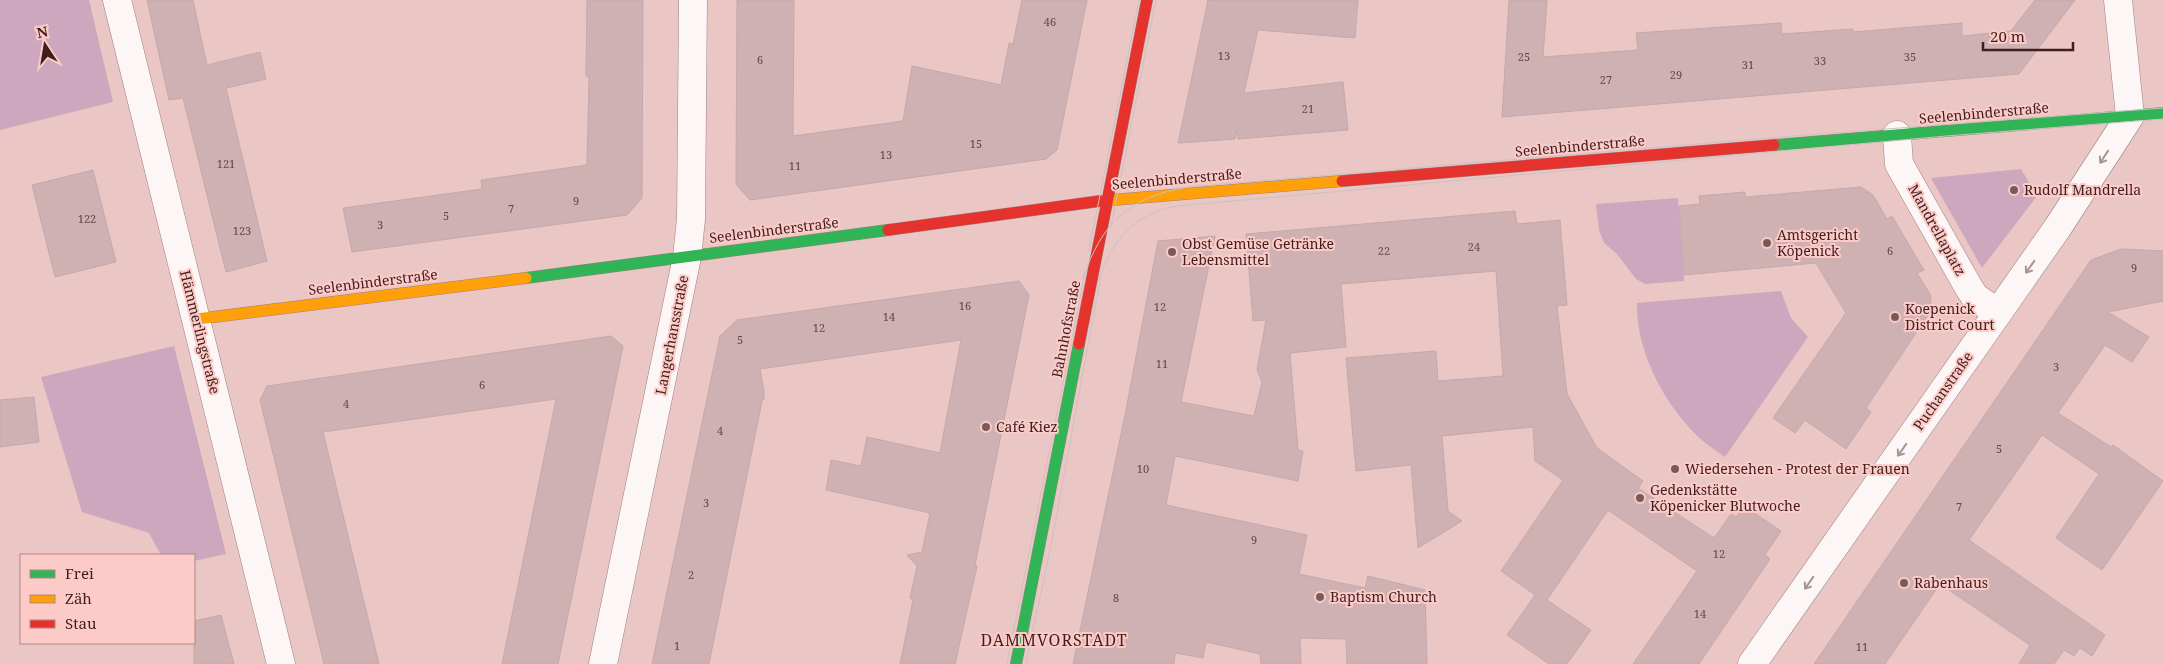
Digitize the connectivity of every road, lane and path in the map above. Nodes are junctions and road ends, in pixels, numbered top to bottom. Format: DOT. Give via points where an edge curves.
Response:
graph roads {
  1 [pos="117,0"];
  2 [pos="693,0"];
  3 [pos="1147,0"];
  4 [pos="2118,0"];
  5 [pos="2163,113"];
  6 [pos="2130,116"];
  7 [pos="1897,135"];
  8 [pos="1106,200"];
  9 [pos="687,257"];
  10 [pos="1998,313"];
  11 [pos="197,319"];
  12 [pos="281,664"];
  13 [pos="603,664"];
  14 [pos="1016,664"];
  15 [pos="1752,664"];
  1 -- 11 [label="street, Hämmerlingstraße"];
  2 -- 9 [label="street, Langerhansstraße" via="691,219"];
  3 -- 8 [label="street, Bahnhofstraße"];
  4 -- 6 [label="street"];
  5 -- 6 [label="street, Seelenbinderstraße"];
  6 -- 7 [label="street, Seelenbinderstraße"];
  6 -- 10 [label="street, Puchanstraße, one-way"];
  7 -- 8 [label="street, Seelenbinderstraße"];
  7 -- 10 [label="street, Mandrellaplatz" via="1899,164 1964,279 1975,297"];
  8 -- 9 [label="street, Seelenbinderstraße"];
  8 -- 14 [label="street, Bahnhofstraße"];
  9 -- 11 [label="street, Seelenbinderstraße"];
  9 -- 13 [label="street, Langerhansstraße"];
  10 -- 15 [label="street, Puchanstraße, one-way"];
  11 -- 12 [label="street, Hämmerlingstraße"];
}
